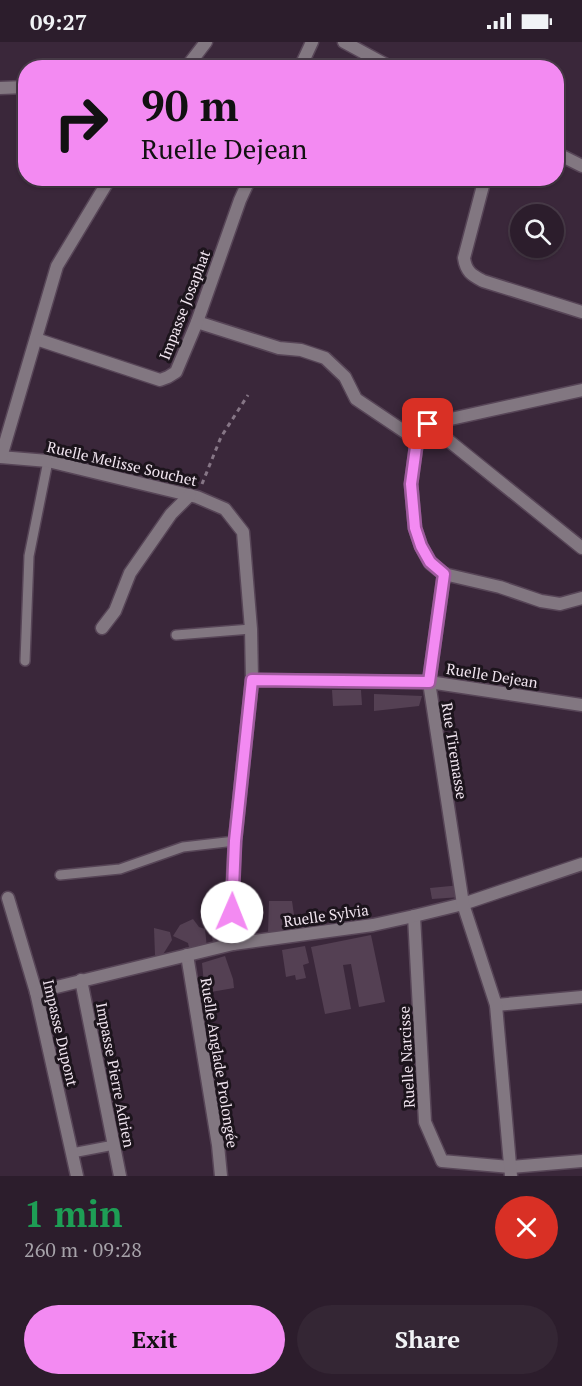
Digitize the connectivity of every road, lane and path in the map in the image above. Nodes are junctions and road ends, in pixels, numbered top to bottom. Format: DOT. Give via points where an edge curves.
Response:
graph roads {
  1 [pos="206,42"];
  2 [pos="312,42"];
  3 [pos="344,42"];
  4 [pos="192,60"];
  5 [pos="304,60"];
  6 [pos="377,60"];
  7 [pos="18,87"];
  8 [pos="0,88"];
  9 [pos="564,157"];
  10 [pos="582,166"];
  11 [pos="105,186"];
  12 [pos="246,186"];
  13 [pos="483,186"];
  14 [pos="582,312"];
  15 [pos="197,322"];
  16 [pos="36,339"];
  17 [pos="582,390"];
  18 [pos="248,395"];
  19 [pos="428,424"];
  20 [pos="417,440"];
  21 [pos="0,457"];
  22 [pos="48,460"];
  23 [pos="194,496"];
  24 [pos="582,548"];
  25 [pos="444,574"];
  26 [pos="582,598"];
  27 [pos="102,628"];
  28 [pos="251,629"];
  29 [pos="176,635"];
  30 [pos="25,661"];
  31 [pos="252,680"];
  32 [pos="429,682"];
  33 [pos="582,705"];
  34 [pos="235,841"];
  35 [pos="582,864"];
  36 [pos="60,875"];
  37 [pos="8,898"];
  38 [pos="463,904"];
  39 [pos="414,916"];
  40 [pos="233,944"];
  41 [pos="187,955"];
  42 [pos="81,980"];
  43 [pos="36,992"];
  44 [pos="582,997"];
  45 [pos="496,1005"];
  46 [pos="114,1144"];
  47 [pos="72,1153"];
  48 [pos="582,1161"];
  49 [pos="511,1171"];
  50 [pos="77,1176"];
  51 [pos="120,1176"];
  52 [pos="220,1176"];
  1 -- 4 [label="street"];
  2 -- 5 [label="street"];
  3 -- 6 [label="street"];
  7 -- 8 [label="street"];
  9 -- 10 [label="street"];
  11 -- 16 [label="street" via="57,266"];
  12 -- 15 [label="street, Impasse Josaphat"];
  13 -- 14 [label="street" via="464,258 465,268 483,281"];
  15 -- 16 [label="street, Impasse Josaphat" via="176,372 160,380"];
  15 -- 20 [label="street" via="325,358 345,378 356,399"];
  16 -- 21 [label="street"];
  17 -- 19 [label="street"];
  18 -- 23 [label="path" via="221,437"];
  19 -- 20 [label="street"];
  19 -- 24 [label="street"];
  20 -- 25 [label="street" via="411,484 415,528 430,562"];
  21 -- 22 [label="street, Ruelle Melisse Souchet"];
  22 -- 23 [label="street, Ruelle Melisse Souchet"];
  22 -- 30 [label="lane" via="29,556"];
  23 -- 27 [label="street" via="171,514 130,573 115,611"];
  23 -- 28 [label="street, Ruelle Melisse Souchet" via="225,509 243,532"];
  25 -- 26 [label="street" via="541,601 560,604"];
  25 -- 32 [label="street, Rue Tiremasse"];
  28 -- 29 [label="lane"];
  28 -- 31 [label="street, Ruelle Melisse Souchet"];
  31 -- 32 [label="street, Ruelle Dejean"];
  31 -- 34 [label="street, Ruelle Melisse Souchet"];
  32 -- 33 [label="street, Ruelle Dejean"];
  32 -- 38 [label="street, Rue Tiremasse"];
  34 -- 36 [label="lane" via="183,847 120,869"];
  34 -- 40 [label="street, Ruelle Melisse Souchet"];
  35 -- 38 [label="street, Ruelle Sylvia"];
  37 -- 43 [label="street, Impasse Dupont"];
  38 -- 39 [label="street, Ruelle Sylvia"];
  38 -- 45 [label="street, Rue Tiremasse"];
  39 -- 40 [label="street, Ruelle Sylvia"];
  39 -- 49 [label="street, Ruelle Narcisse" via="425,1122 442,1161"];
  40 -- 41 [label="street, Ruelle Sylvia"];
  41 -- 42 [label="street, Ruelle Sylvia"];
  41 -- 52 [label="street, Ruelle Anglade Prolongée"];
  42 -- 43 [label="street, Ruelle Sylvia"];
  42 -- 46 [label="street, Impasse Pierre Adrien"];
  43 -- 47 [label="street, Impasse Dupont"];
  44 -- 45 [label="street"];
  45 -- 49 [label="street, Rue Tiremasse"];
  46 -- 47 [label="lane"];
  46 -- 51 [label="street, Impasse Pierre Adrien"];
  47 -- 50 [label="street, Impasse Dupont"];
  48 -- 49 [label="street, Ruelle Narcisse"];
}
